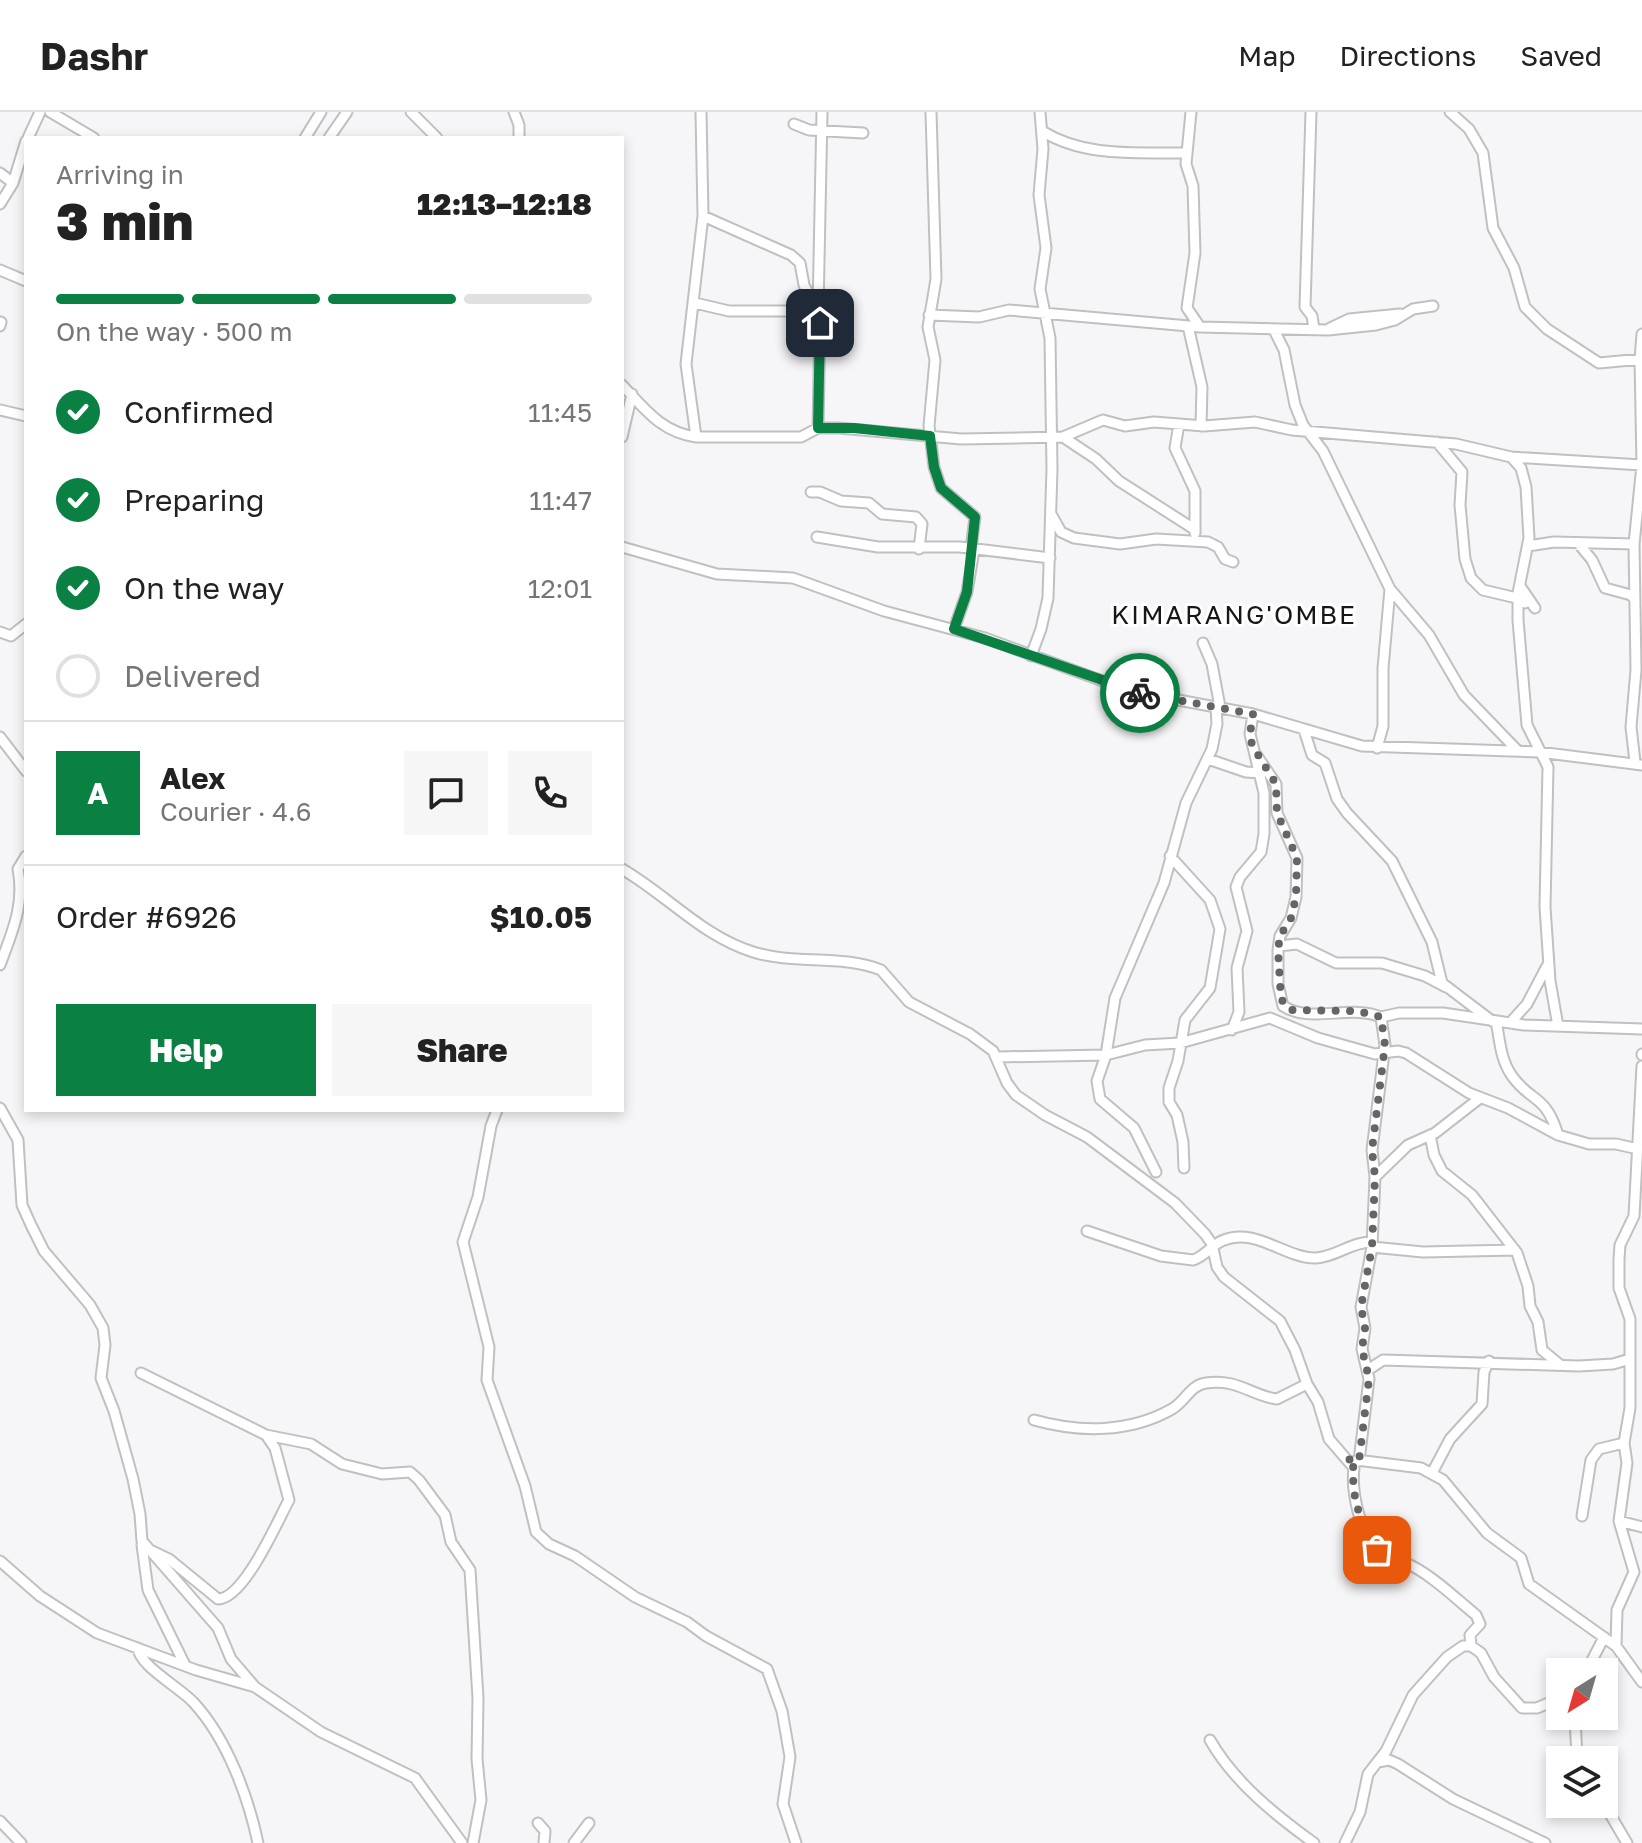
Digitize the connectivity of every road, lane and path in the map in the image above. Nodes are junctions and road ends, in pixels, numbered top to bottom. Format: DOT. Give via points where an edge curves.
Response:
graph roads {
  1 [pos="40,112"];
  2 [pos="50,112"];
  3 [pos="321,112"];
  4 [pos="347,112"];
  5 [pos="411,112"];
  6 [pos="426,112"];
  7 [pos="701,112"];
  8 [pos="822,112"];
  9 [pos="931,112"];
  10 [pos="1040,112"];
  11 [pos="1191,112"];
  12 [pos="1311,112"];
  13 [pos="1450,112"];
  14 [pos="519,114"];
  15 [pos="420,123"];
  16 [pos="794,124"];
  17 [pos="823,131"];
  18 [pos="1042,131"];
  19 [pos="863,133"];
  20 [pos="29,136"];
  21 [pos="91,136"];
  22 [pos="306,136"];
  23 [pos="330,136"];
  24 [pos="435,136"];
  25 [pos="519,136"];
  26 [pos="24,149"];
  27 [pos="1187,153"];
  28 [pos="0,173"];
  29 [pos="13,183"];
  30 [pos="0,204"];
  31 [pos="703,216"];
  32 [pos="0,270"];
  33 [pos="24,280"];
  34 [pos="695,303"];
  35 [pos="1433,306"];
  36 [pos="818,311"];
  37 [pos="1046,313"];
  38 [pos="929,315"];
  39 [pos="1188,326"];
  40 [pos="1200,327"];
  41 [pos="1314,329"];
  42 [pos="1274,330"];
  43 [pos="1642,334"];
  44 [pos="1641,359"];
  45 [pos="624,387"];
  46 [pos="632,394"];
  47 [pos="0,410"];
  48 [pos="24,416"];
  49 [pos="1179,424"];
  50 [pos="1201,426"];
  51 [pos="624,428"];
  52 [pos="818,428"];
  53 [pos="1307,431"];
  54 [pos="930,436"];
  55 [pos="696,437"];
  56 [pos="1058,437"];
  57 [pos="1437,442"];
  58 [pos="1511,457"];
  59 [pos="1642,461"];
  60 [pos="811,492"];
  61 [pos="1050,511"];
  62 [pos="1194,529"];
  63 [pos="817,537"];
  64 [pos="1195,541"];
  65 [pos="1578,543"];
  66 [pos="1634,544"];
  67 [pos="1528,546"];
  68 [pos="624,548"];
  69 [pos="919,549"];
  70 [pos="973,550"];
  71 [pos="1050,558"];
  72 [pos="1233,562"];
  73 [pos="1390,589"];
  74 [pos="1637,603"];
  75 [pos="1525,604"];
  76 [pos="24,626"];
  77 [pos="954,629"];
  78 [pos="0,632"];
  79 [pos="1203,643"];
  80 [pos="1031,656"];
  81 [pos="1218,707"];
  82 [pos="1253,714"];
  83 [pos="1304,730"];
  84 [pos="0,737"];
  85 [pos="1377,748"];
  86 [pos="1518,751"];
  87 [pos="1539,752"];
  88 [pos="1255,753"];
  89 [pos="1208,759"];
  90 [pos="1639,763"];
  91 [pos="24,768"];
  92 [pos="1261,773"];
  93 [pos="1170,856"];
  94 [pos="24,859"];
  95 [pos="624,870"];
  96 [pos="1279,946"];
  97 [pos="1548,963"];
  98 [pos="0,965"];
  99 [pos="1447,988"];
  100 [pos="1381,1017"];
  101 [pos="1494,1021"];
  102 [pos="1510,1023"];
  103 [pos="1558,1026"];
  104 [pos="1642,1029"];
  105 [pos="1232,1030"];
  106 [pos="1180,1043"];
  107 [pos="1384,1053"];
  108 [pos="1106,1055"];
  109 [pos="997,1057"];
  110 [pos="1642,1066"];
  111 [pos="1480,1098"];
  112 [pos="0,1108"];
  113 [pos="497,1112"];
  114 [pos="1430,1135"];
  115 [pos="1558,1135"];
  116 [pos="1638,1149"];
  117 [pos="1184,1168"];
  118 [pos="1156,1172"];
  119 [pos="1375,1177"];
  120 [pos="1639,1195"];
  121 [pos="1087,1231"];
  122 [pos="1371,1244"];
  123 [pos="1212,1249"];
  124 [pos="1515,1250"];
  125 [pos="1642,1358"];
  126 [pos="1630,1360"];
  127 [pos="1489,1361"];
  128 [pos="1559,1364"];
  129 [pos="1368,1370"];
  130 [pos="141,1373"];
  131 [pos="1307,1384"];
  132 [pos="1034,1420"];
  133 [pos="266,1435"];
  134 [pos="1624,1443"];
  135 [pos="1346,1459"];
  136 [pos="1359,1461"];
  137 [pos="1432,1473"];
  138 [pos="1582,1516"];
  139 [pos="1619,1521"];
  140 [pos="1642,1527"];
  141 [pos="144,1545"];
  142 [pos="0,1561"];
  143 [pos="1604,1637"];
  144 [pos="1471,1646"];
  145 [pos="1616,1646"];
  146 [pos="138,1648"];
  147 [pos="1593,1658"];
  148 [pos="185,1666"];
  149 [pos="1642,1682"];
  150 [pos="255,1687"];
  151 [pos="1546,1704"];
  152 [pos="1210,1740"];
  153 [pos="1377,1762"];
  154 [pos="1613,1818"];
  155 [pos="0,1821"];
  156 [pos="538,1823"];
  157 [pos="589,1823"];
  158 [pos="1628,1842"];
  159 [pos="21,1843"];
  160 [pos="258,1843"];
  161 [pos="462,1843"];
  162 [pos="473,1843"];
  163 [pos="544,1843"];
  164 [pos="574,1843"];
  165 [pos="796,1843"];
  166 [pos="1314,1843"];
  167 [pos="1345,1843"];
  168 [pos="1545,1843"];
  1 -- 20 [label="street"];
  2 -- 21 [label="street"];
  3 -- 22 [label="street"];
  4 -- 23 [label="street"];
  5 -- 15 [label="street"];
  6 -- 15 [label="street"];
  7 -- 31 [label="street"];
  8 -- 17 [label="street"];
  9 -- 38 [label="street" via="936,282"];
  10 -- 18 [label="street"];
  11 -- 27 [label="street"];
  12 -- 41 [label="street" via="1305,307"];
  13 -- 44 [label="street" via="1469,129 1483,153 1493,228 1530,315 1599,363"];
  14 -- 25 [label="street"];
  15 -- 24 [label="street"];
  16 -- 17 [label="street"];
  17 -- 19 [label="street"];
  17 -- 36 [label="street"];
  18 -- 27 [label="street" via="1080,148"];
  18 -- 37 [label="street" via="1039,195 1046,248 1040,289"];
  26 -- 29 [label="street"];
  27 -- 40 [label="street" via="1195,253 1187,308"];
  28 -- 29 [label="street"];
  29 -- 30 [label="street"];
  31 -- 34 [label="street"];
  31 -- 36 [label="street" via="791,255 800,263"];
  32 -- 33 [label="street"];
  34 -- 36 [label="street" via="729,311"];
  34 -- 55 [label="street" via="686,364"];
  35 -- 41 [label="street"];
  36 -- 52 [label="street"];
  37 -- 38 [label="street"];
  37 -- 39 [label="street"];
  37 -- 56 [label="street"];
  38 -- 54 [label="street" via="935,360"];
  39 -- 40 [label="street"];
  39 -- 50 [label="street" via="1202,387"];
  40 -- 42 [label="street"];
  41 -- 42 [label="street"];
  42 -- 53 [label="street"];
  43 -- 44 [label="street"];
  44 -- 59 [label="street"];
  45 -- 46 [label="street"];
  46 -- 51 [label="street"];
  46 -- 55 [label="street" via="662,426"];
  47 -- 48 [label="street"];
  49 -- 50 [label="street"];
  49 -- 56 [label="street" via="1125,426 1103,420"];
  49 -- 62 [label="street" via="1175,448 1195,491"];
  50 -- 53 [label="street" via="1255,422"];
  52 -- 54 [label="street"];
  52 -- 55 [label="street" via="801,437"];
  53 -- 57 [label="street"];
  53 -- 73 [label="street" via="1323,451"];
  54 -- 56 [label="street"];
  54 -- 70 [label="street" via="941,488 975,517"];
  56 -- 61 [label="street"];
  56 -- 62 [label="street"];
  57 -- 58 [label="street"];
  57 -- 75 [label="street" via="1462,472 1460,505 1471,578 1483,590"];
  58 -- 59 [label="street"];
  58 -- 67 [label="street" via="1521,468 1526,487"];
  59 -- 66 [label="street"];
  60 -- 69 [label="street" via="869,503 882,514 916,517 922,524"];
  61 -- 64 [label="street" via="1061,532 1074,538 1120,544"];
  61 -- 71 [label="street"];
  62 -- 64 [label="street"];
  63 -- 69 [label="street"];
  64 -- 72 [label="street" via="1215,544"];
  65 -- 66 [label="street"];
  65 -- 67 [label="street"];
  65 -- 74 [label="street" via="1605,588 1631,595"];
  66 -- 74 [label="street"];
  67 -- 75 [label="street" via="1520,586"];
  68 -- 77 [label="street" via="717,574 793,578 869,607"];
  69 -- 70 [label="street"];
  70 -- 71 [label="street"];
  70 -- 77 [label="street"];
  71 -- 80 [label="street" via="1045,615"];
  73 -- 85 [label="street" via="1383,726"];
  73 -- 86 [label="street" via="1429,635 1464,695"];
  74 -- 90 [label="street" via="1631,742"];
  75 -- 87 [label="street" via="1527,725"];
  76 -- 78 [label="street" via="11,636"];
  77 -- 80 [label="street"];
  79 -- 81 [label="street"];
  80 -- 81 [label="street" via="1130,691"];
  81 -- 82 [label="street"];
  81 -- 89 [label="street"];
  82 -- 83 [label="street"];
  82 -- 88 [label="street" via="1250,734"];
  83 -- 85 [label="street"];
  83 -- 99 [label="street" via="1312,755 1325,763 1340,804 1392,861 1432,942"];
  84 -- 91 [label="street"];
  85 -- 86 [label="street"];
  86 -- 87 [label="street"];
  87 -- 90 [label="street"];
  87 -- 97 [label="street" via="1548,767"];
  88 -- 92 [label="street"];
  88 -- 96 [label="street" via="1276,784 1277,813 1297,858 1296,897"];
  89 -- 92 [label="street"];
  89 -- 93 [label="street" via="1186,803"];
  92 -- 105 [label="street" via="1263,847 1236,887 1247,931 1237,968 1239,1012"];
  93 -- 106 [label="street" via="1210,900 1220,929 1208,993 1185,1020"];
  93 -- 108 [label="street" via="1164,883 1115,998"];
  94 -- 98 [label="street" via="18,869 22,888 17,920"];
  95 -- 109 [label="street" via="705,929 743,949 881,970 909,1002 970,1034"];
  96 -- 99 [label="street" via="1297,944 1336,963 1382,963"];
  96 -- 100 [label="street" via="1281,999 1290,1010 1358,1011"];
  97 -- 102 [label="street" via="1527,1004"];
  97 -- 103 [label="street"];
  99 -- 101 [label="street"];
  100 -- 101 [label="street" via="1443,1013"];
  100 -- 107 [label="street"];
  101 -- 102 [label="street"];
  101 -- 115 [label="street" via="1509,1070 1545,1105"];
  102 -- 103 [label="street"];
  103 -- 104 [label="street"];
  105 -- 106 [label="street"];
  105 -- 107 [label="street" via="1270,1018 1318,1038"];
  106 -- 108 [label="street"];
  106 -- 117 [label="street" via="1169,1096 1180,1127"];
  107 -- 111 [label="street" via="1406,1053"];
  107 -- 119 [label="street" via="1372,1150"];
  108 -- 109 [label="street"];
  108 -- 118 [label="street" via="1097,1081 1100,1099 1134,1128"];
  109 -- 123 [label="street" via="1016,1095 1087,1137 1175,1203"];
  110 -- 116 [label="street"];
  111 -- 114 [label="street"];
  111 -- 115 [label="street"];
  112 -- 141 [label="street" via="18,1140 22,1205 31,1225 44,1251 103,1328 101,1375 133,1479"];
  113 -- 165 [label="street" via="463,1242 489,1347 487,1380 536,1532 635,1597 767,1669 779,1697 790,1757 783,1804"];
  114 -- 119 [label="street" via="1408,1145"];
  114 -- 124 [label="street" via="1442,1171 1472,1195"];
  115 -- 116 [label="street"];
  116 -- 120 [label="street"];
  119 -- 122 [label="street"];
  120 -- 126 [label="street" via="1619,1259 1620,1294 1630,1319"];
  121 -- 123 [label="street" via="1179,1259 1193,1260"];
  122 -- 123 [label="street" via="1361,1242 1317,1258 1247,1239 1227,1239"];
  122 -- 124 [label="street" via="1423,1252"];
  122 -- 129 [label="street" via="1361,1307"];
  123 -- 131 [label="street" via="1224,1277 1280,1321"];
  124 -- 128 [label="street" via="1542,1350"];
  125 -- 126 [label="street"];
  126 -- 128 [label="street" via="1600,1366"];
  126 -- 134 [label="street"];
  127 -- 128 [label="street"];
  127 -- 129 [label="street" via="1383,1360"];
  127 -- 137 [label="street" via="1482,1404 1455,1433"];
  129 -- 136 [label="street"];
  130 -- 133 [label="street"];
  131 -- 132 [label="street" via="1277,1399 1238,1384 1205,1383 1169,1411 1107,1429"];
  131 -- 135 [label="street" via="1329,1439"];
  133 -- 141 [label="street" via="275,1448 289,1500 233,1594 218,1599"];
  133 -- 162 [label="street" via="300,1439 357,1469 410,1472 445,1515 451,1542 470,1570 481,1800"];
  134 -- 138 [label="street" via="1594,1452"];
  134 -- 139 [label="street" via="1627,1463"];
  135 -- 136 [label="street"];
  135 -- 144 [label="street" via="1354,1468 1352,1484 1375,1547 1408,1564 1476,1615 1480,1624 1470,1635"];
  136 -- 137 [label="street"];
  137 -- 143 [label="street" via="1451,1487 1487,1533 1521,1558 1529,1584"];
  139 -- 140 [label="street"];
  139 -- 145 [label="street" via="1634,1572 1617,1610"];
  141 -- 148 [label="street" via="148,1590"];
  141 -- 150 [label="street" via="218,1628 231,1659"];
  142 -- 146 [label="street" via="14,1577 84,1625"];
  143 -- 145 [label="street"];
  143 -- 147 [label="street"];
  144 -- 151 [label="street" via="1522,1708"];
  144 -- 153 [label="street" via="1453,1652 1419,1686"];
  145 -- 149 [label="street"];
  146 -- 148 [label="street"];
  146 -- 160 [label="street" via="141,1659 192,1701 218,1735"];
  148 -- 150 [label="street"];
  150 -- 161 [label="street" via="321,1732 415,1778"];
  152 -- 166 [label="street" via="1234,1774"];
  153 -- 167 [label="street"];
  153 -- 168 [label="street" via="1398,1764 1453,1799"];
  154 -- 158 [label="street"];
  155 -- 159 [label="street"];
  156 -- 163 [label="street" via="545,1831"];
  157 -- 164 [label="street"];
}
